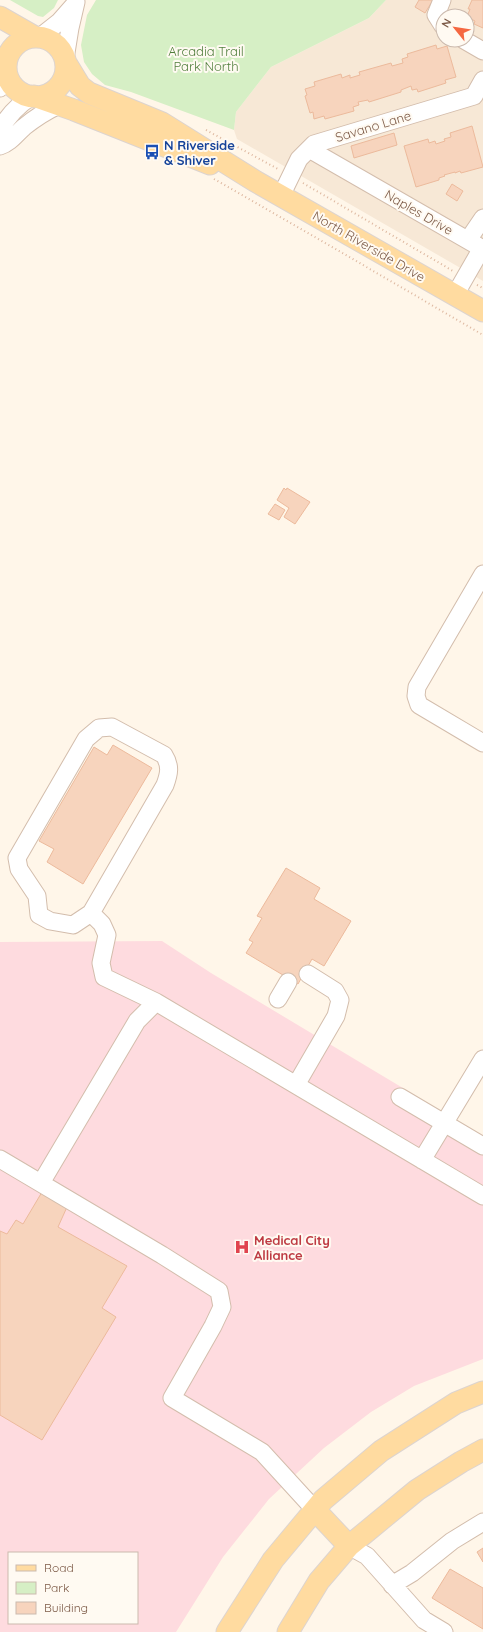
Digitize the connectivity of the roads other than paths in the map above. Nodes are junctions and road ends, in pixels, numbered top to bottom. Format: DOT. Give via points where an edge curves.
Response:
graph roads {
  1 [pos="77,1"];
  2 [pos="0,17"];
  3 [pos="37,37"];
  4 [pos="5,61"];
  5 [pos="66,61"];
  6 [pos="483,80"];
  7 [pos="0,88"];
  8 [pos="33,96"];
  9 [pos="58,105"];
  10 [pos="0,130"];
  11 [pos="0,146"];
  12 [pos="309,149"];
  13 [pos="255,181"];
  14 [pos="281,196"];
  15 [pos="483,218"];
  16 [pos="477,246"];
  17 [pos="455,295"];
  18 [pos="483,311"];
  19 [pos="483,574"];
  20 [pos="483,743"];
  21 [pos="91,913"];
  22 [pos="308,974"];
  23 [pos="288,982"];
  24 [pos="278,999"];
  25 [pos="156,1002"];
  26 [pos="483,1059"];
  27 [pos="296,1085"];
  28 [pos="400,1097"];
  29 [pos="445,1124"];
  30 [pos="483,1146"];
  31 [pos="0,1159"];
  32 [pos="422,1160"];
  33 [pos="41,1183"];
  34 [pos="483,1196"];
  35 [pos="483,1392"];
  36 [pos="483,1450"];
  37 [pos="315,1510"];
  38 [pos="483,1522"];
  39 [pos="349,1546"];
  40 [pos="392,1585"];
  41 [pos="227,1632"];
  42 [pos="288,1632"];
  43 [pos="444,1632"];
  1 -- 3 [label="street" via="59,22"];
  1 -- 5 [label="street" via="70,28"];
  2 -- 3 [label="main road"];
  3 -- 4 [label="main road" via="19,43"];
  3 -- 5 [label="main road" via="53,42"];
  4 -- 7 [label="street"];
  4 -- 8 [label="main road" via="11,83 17,90"];
  5 -- 8 [label="main road" via="63,79 58,87 43,96"];
  5 -- 13 [label="main road, North Riverside Drive" via="80,86 89,93 162,123"];
  6 -- 12 [label="street, Savano Lane" via="474,96 314,144"];
  8 -- 9 [label="main road, North Riverside Drive"];
  8 -- 10 [label="street" via="11,113"];
  9 -- 11 [label="street" via="41,114 6,144"];
  9 -- 13 [label="main road, North Riverside Drive"];
  12 -- 14 [label="street, Savano Lane" via="299,159"];
  12 -- 16 [label="street, Naples Drive"];
  13 -- 14 [label="main road, North Riverside Drive"];
  14 -- 17 [label="main road, North Riverside Drive"];
  15 -- 16 [label="street"];
  16 -- 17 [label="street"];
  17 -- 18 [label="main road, North Riverside Drive"];
  19 -- 20 [label="street" via="417,687 416,696 419,705"];
  21 -- 21 [label="street" via="169,774 169,763 164,755 112,727 99,728 86,739 17,858 18,869 37,896 39,915 50,921 73,925"];
  21 -- 25 [label="street" via="102,924 107,935 101,963 104,977"];
  22 -- 27 [label="street" via="335,991 340,1000 336,1016"];
  23 -- 24 [label="street"];
  25 -- 27 [label="street"];
  25 -- 33 [label="street" via="136,1021"];
  26 -- 29 [label="street"];
  27 -- 32 [label="street"];
  28 -- 29 [label="street"];
  29 -- 30 [label="street"];
  29 -- 32 [label="street"];
  31 -- 33 [label="street"];
  32 -- 34 [label="street"];
  33 -- 37 [label="street" via="219,1291 222,1307 214,1326 172,1398 262,1452"];
  35 -- 37 [label="main road" via="456,1403 381,1451 323,1500"];
  36 -- 39 [label="main road" via="417,1490"];
  37 -- 39 [label="main road"];
  37 -- 41 [label="main road" via="273,1560"];
  38 -- 40 [label="street" via="452,1541"];
  39 -- 40 [label="street" via="367,1556"];
  39 -- 42 [label="main road" via="319,1581"];
  40 -- 43 [label="street" via="424,1620"];
}
